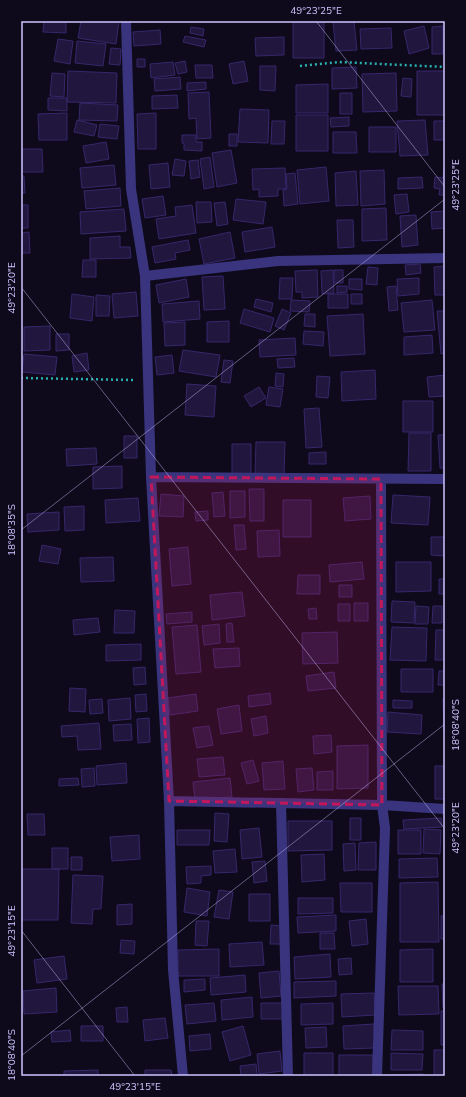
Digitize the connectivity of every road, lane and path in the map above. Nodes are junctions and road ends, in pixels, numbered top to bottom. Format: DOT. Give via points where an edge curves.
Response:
graph roads {
  1 [pos="126,21"];
  2 [pos="300,66"];
  3 [pos="445,67"];
  4 [pos="445,258"];
  5 [pos="145,276"];
  6 [pos="21,378"];
  7 [pos="149,380"];
  8 [pos="151,477"];
  9 [pos="445,478"];
  10 [pos="382,479"];
  11 [pos="169,801"];
  12 [pos="280,803"];
  13 [pos="382,805"];
  14 [pos="445,809"];
  15 [pos="183,1076"];
  16 [pos="288,1076"];
  17 [pos="377,1076"];
  1 -- 5 [label="street" via="131,189"];
  2 -- 3 [label="path" via="339,62"];
  4 -- 5 [label="street" via="278,261"];
  5 -- 7 [label="street"];
  6 -- 7 [label="path"];
  7 -- 8 [label="street"];
  8 -- 10 [label="street"];
  8 -- 11 [label="street"];
  9 -- 10 [label="street"];
  10 -- 13 [label="street"];
  11 -- 12 [label="street"];
  11 -- 15 [label="street" via="173,970"];
  12 -- 13 [label="street"];
  12 -- 16 [label="street"];
  13 -- 14 [label="street"];
  13 -- 17 [label="street" via="385,828"];
}
